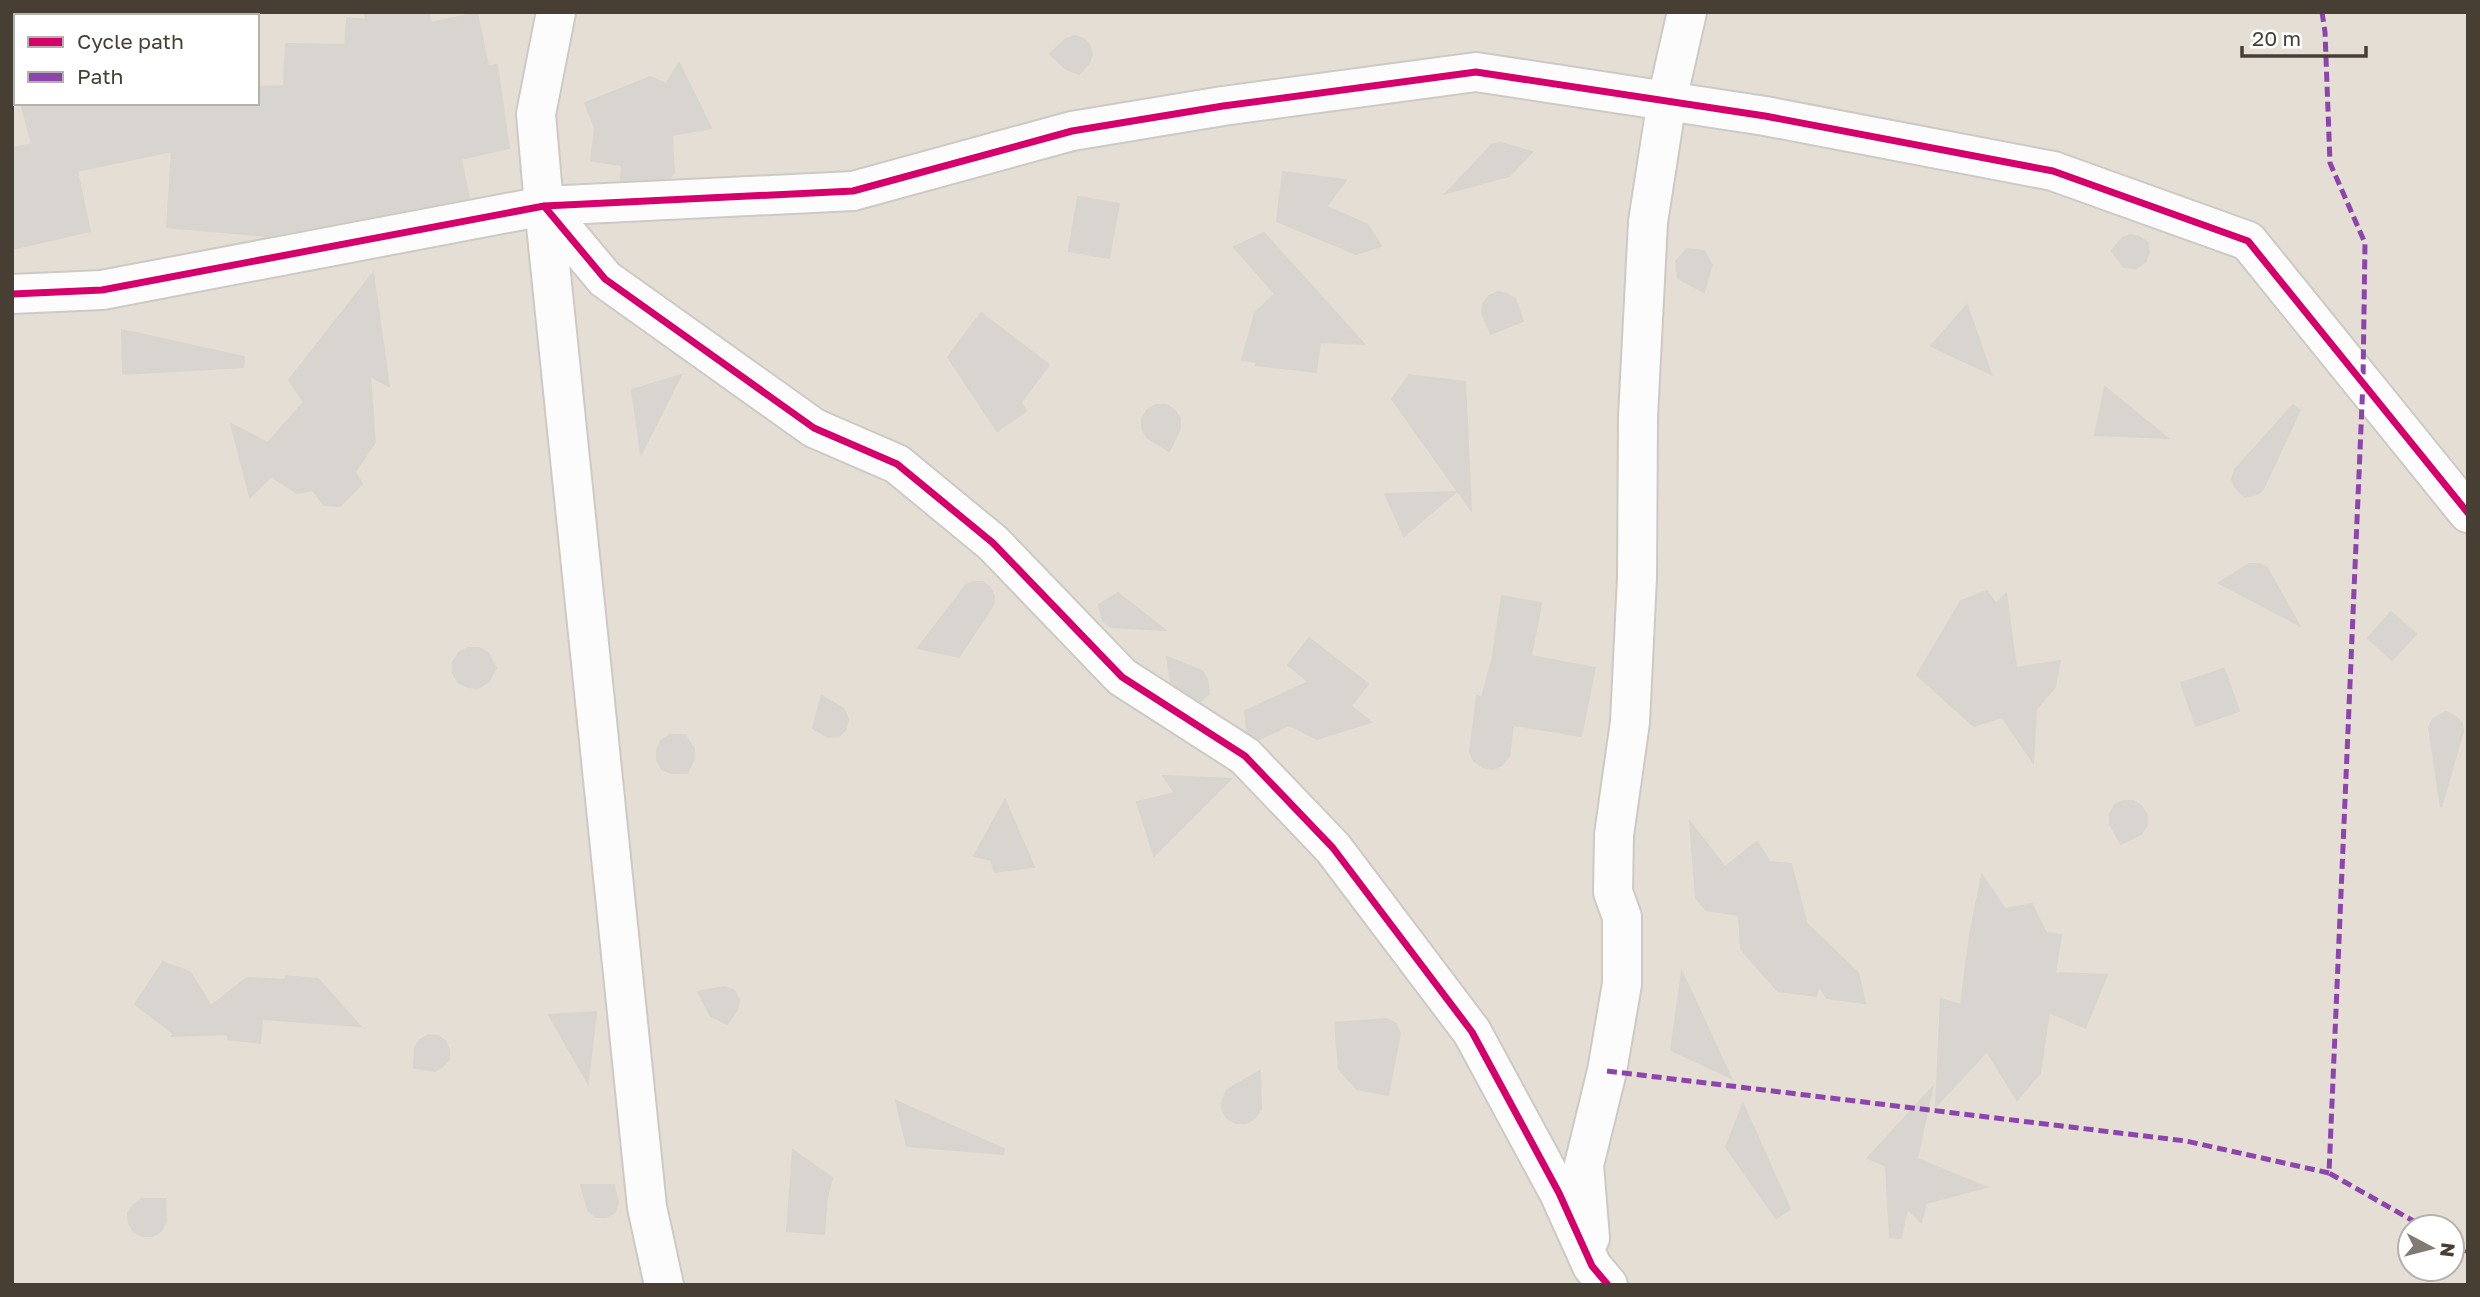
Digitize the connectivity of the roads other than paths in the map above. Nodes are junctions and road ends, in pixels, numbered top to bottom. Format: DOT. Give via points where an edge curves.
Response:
graph roads {
  1 [pos="556,12"];
  2 [pos="1687,12"];
  3 [pos="1667,100"];
  4 [pos="544,206"];
  5 [pos="12,294"];
  6 [pos="2468,513"];
  7 [pos="1598,1278"];
  8 [pos="664,1285"];
  1 -- 4 [label="street" via="537,114"];
  2 -- 3 [label="street"];
  3 -- 4 [label="street" via="1476,72 1072,131 853,191"];
  3 -- 6 [label="street" via="2053,171 2248,241"];
  3 -- 7 [label="street" via="1648,222 1630,722 1614,835 1613,892 1622,917 1622,984 1584,1165"];
  4 -- 5 [label="street" via="102,290"];
  4 -- 7 [label="street" via="605,279 814,428 897,464 993,543 1122,677 1245,756 1333,848 1472,1032 1559,1193"];
  4 -- 8 [label="street" via="647,1207"];
}
